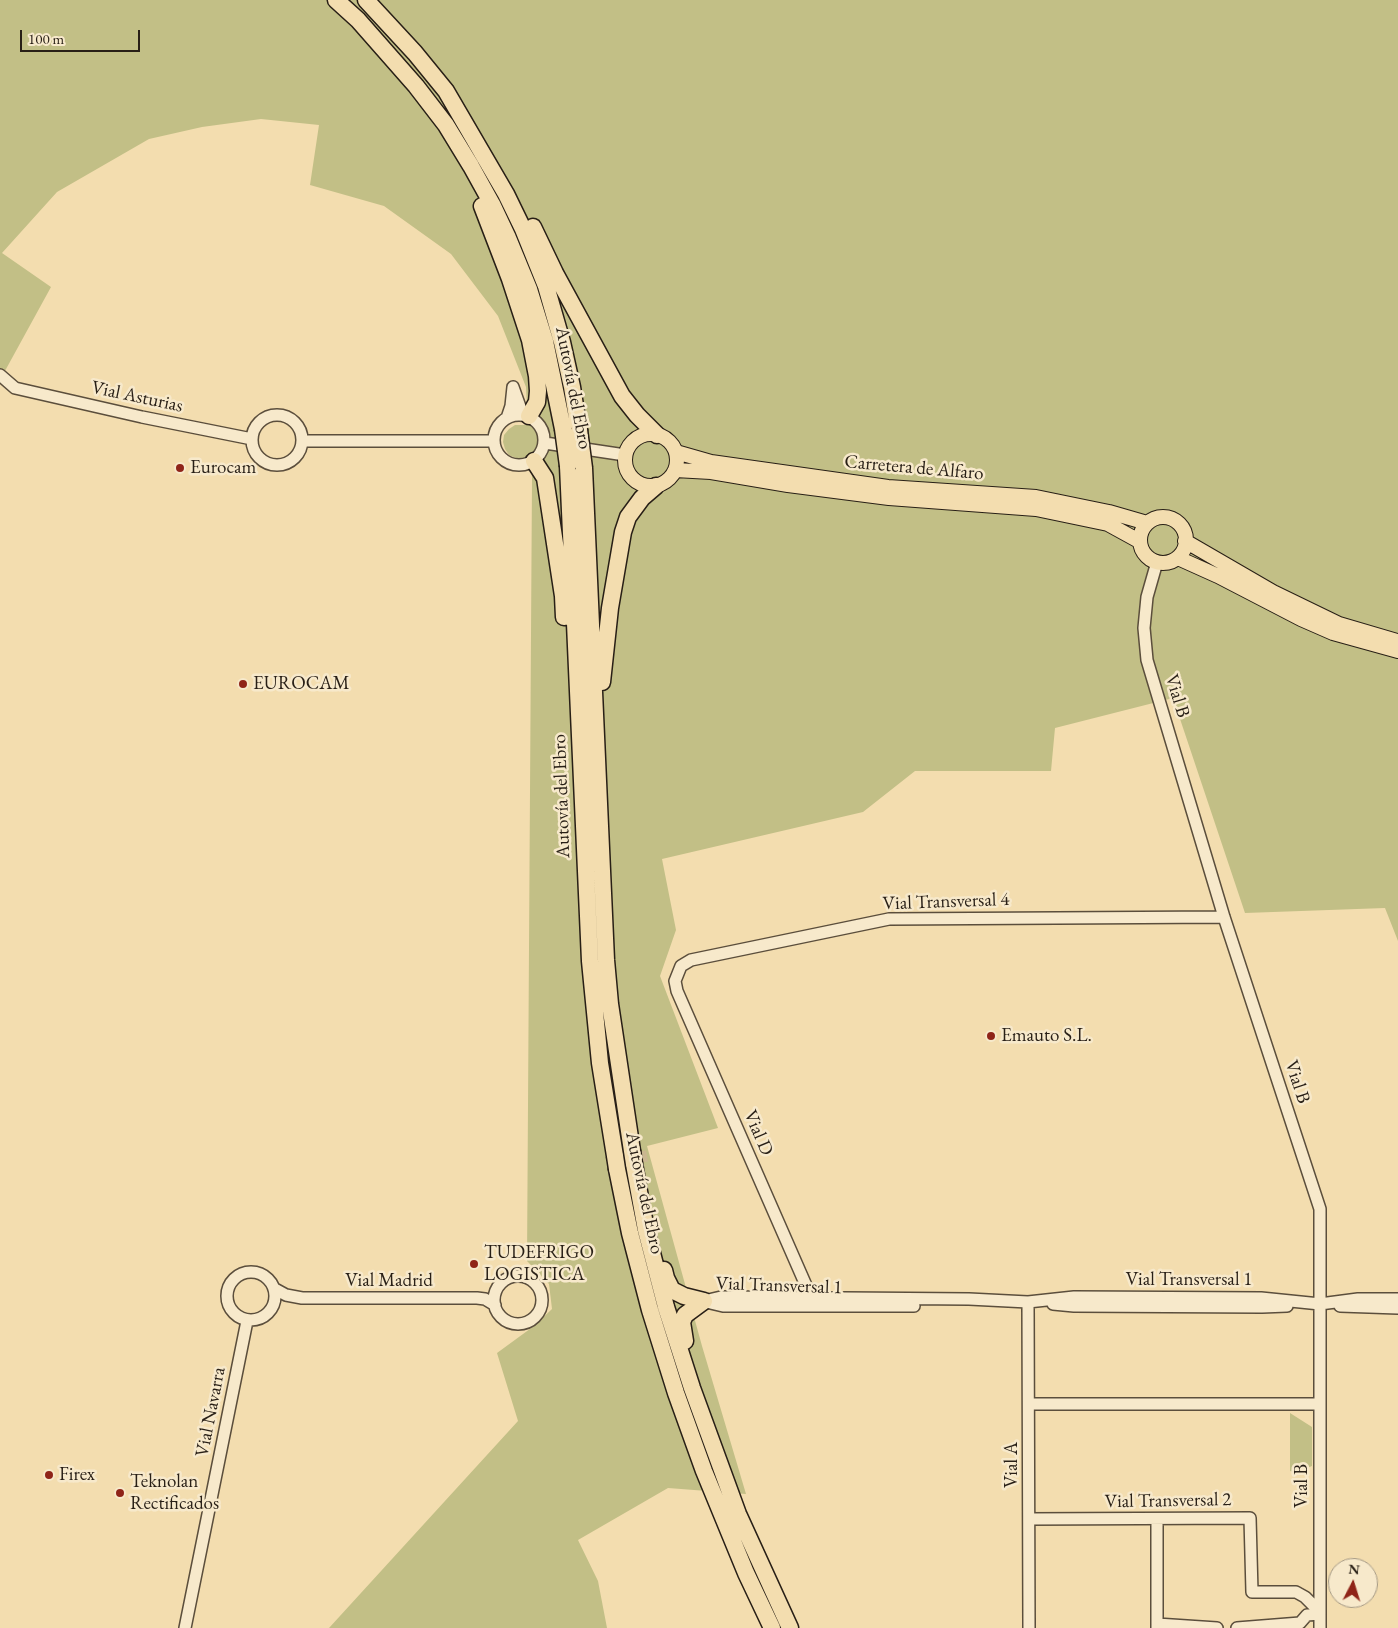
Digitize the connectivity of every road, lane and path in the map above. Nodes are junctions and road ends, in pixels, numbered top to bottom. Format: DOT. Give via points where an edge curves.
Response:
graph roads {
  1 [pos="336,0"];
  2 [pos="366,0"];
  3 [pos="416,86"];
  4 [pos="446,91"];
  5 [pos="0,375"];
  6 [pos="526,416"];
  7 [pos="507,418"];
  8 [pos="657,435"];
  9 [pos="252,439"];
  10 [pos="303,441"];
  11 [pos="493,441"];
  12 [pos="545,443"];
  13 [pos="676,452"];
  14 [pos="624,455"];
  15 [pos="534,461"];
  16 [pos="675,470"];
  17 [pos="656,486"];
  18 [pos="1148,523"];
  19 [pos="1140,541"];
  20 [pos="1186,541"];
  21 [pos="1178,558"];
  22 [pos="1157,562"];
  23 [pos="1398,642"];
  24 [pos="1398,651"];
  25 [pos="597,761"];
  26 [pos="580,769"];
  27 [pos="1224,916"];
  28 [pos="678,972"];
  29 [pos="633,1158"];
  30 [pos="275,1289"];
  31 [pos="496,1289"];
  32 [pos="302,1298"];
  33 [pos="477,1298"];
  34 [pos="1398,1299"];
  35 [pos="813,1301"];
  36 [pos="704,1302"];
  37 [pos="1028,1302"];
  38 [pos="1320,1304"];
  39 [pos="495,1305"];
  40 [pos="1398,1308"];
  41 [pos="272,1309"];
  42 [pos="247,1321"];
  43 [pos="1029,1404"];
  44 [pos="1320,1404"];
  45 [pos="704,1471"];
  46 [pos="729,1491"];
  47 [pos="1029,1519"];
  48 [pos="1157,1519"];
  49 [pos="1320,1611"];
  50 [pos="1157,1626"];
  51 [pos="185,1628"];
  52 [pos="762,1628"];
  53 [pos="772,1628"];
  54 [pos="790,1628"];
  55 [pos="1029,1628"];
  56 [pos="1217,1628"];
  57 [pos="1237,1628"];
  58 [pos="1320,1628"];
  1 -- 3 [label="highway, Autovía del Ebro"];
  2 -- 4 [label="highway, Autovía del Ebro"];
  3 -- 6 [label="highway" via="464,167 510,279 530,340 537,376 538,402"];
  3 -- 26 [label="highway, Autovía del Ebro, bridge" via="446,125 471,166 508,238 529,289 545,341 568,466"];
  4 -- 8 [label="highway" via="472,121 519,200 622,396"];
  4 -- 25 [label="highway, Autovía del Ebro, bridge" via="506,194 546,286 562,342 584,468"];
  5 -- 9 [label="street, Vial Asturias" via="14,388"];
  6 -- 7 [label="street"];
  6 -- 7 [label="street" via="513,387"];
  6 -- 12 [label="street" via="541,426"];
  7 -- 11 [label="street" via="495,431"];
  8 -- 13 [label="main road" via="674,445"];
  8 -- 14 [label="main road" via="639,436"];
  9 -- 10 [label="street" via="259,458 277,465 287,464 295,458"];
  9 -- 10 [label="street" via="260,422 278,414 296,422"];
  10 -- 11 [label="street"];
  11 -- 15 [label="street" via="498,454 510,464 518,466"];
  12 -- 14 [label="street"];
  12 -- 15 [label="street"];
  13 -- 16 [label="main road"];
  13 -- 18 [label="main road, Carretera de Alfaro" via="711,462 888,488 1036,497"];
  14 -- 17 [label="main road" via="624,464 634,481 640,485"];
  15 -- 26 [label="highway" via="545,478 550,508 563,596 570,696"];
  16 -- 17 [label="main road" via="664,483"];
  16 -- 19 [label="main road, Carretera de Alfaro" via="711,472 889,498 1036,510 1108,524"];
  17 -- 25 [label="highway" via="632,511 623,532 605,650 602,737"];
  18 -- 19 [label="main road"];
  18 -- 20 [label="main road" via="1160,517 1173,520 1182,529"];
  19 -- 22 [label="main road" via="1144,554"];
  20 -- 21 [label="main road"];
  20 -- 23 [label="main road" via="1273,592 1331,620"];
  21 -- 22 [label="main road"];
  21 -- 24 [label="main road" via="1333,633"];
  22 -- 27 [label="street, Vial B" via="1147,597 1144,628 1148,660"];
  25 -- 29 [label="highway, Autovía del Ebro" via="610,1004"];
  26 -- 45 [label="highway, Autovía del Ebro" via="590,961 600,1064 616,1163 650,1310"];
  27 -- 28 [label="street, Vial Transversal 4" via="889,919 691,960"];
  27 -- 38 [label="street, Vial B" via="1320,1209"];
  28 -- 35 [label="street, Vial D" via="675,981 677,991"];
  29 -- 36 [label="highway" via="645,1190 666,1278 672,1290"];
  29 -- 46 [label="highway, Autovía del Ebro" via="646,1230 666,1307"];
  30 -- 32 [label="street, Vial Madrid"];
  30 -- 41 [label="street"];
  30 -- 42 [label="street" via="265,1275 246,1272 237,1276 227,1292 227,1302 238,1317"];
  31 -- 33 [label="street, Vial Madrid" via="488,1296"];
  31 -- 39 [label="street"];
  31 -- 39 [label="street" via="510,1277 520,1275 537,1284 543,1302 534,1318 517,1324 500,1316"];
  32 -- 33 [label="street, Vial Madrid"];
  32 -- 41 [label="street, Vial Madrid"];
  33 -- 39 [label="street, Vial Madrid"];
  34 -- 38 [label="street, Vial Transversal 1" via="1358,1299"];
  35 -- 36 [label="street, Vial Transversal 1" via="721,1296"];
  35 -- 37 [label="street, Vial Transversal 1" via="959,1298"];
  36 -- 46 [label="highway" via="685,1316 682,1332 727,1465"];
  37 -- 38 [label="street, Vial Transversal 1" via="1074,1297 1261,1298"];
  37 -- 43 [label="street, Vial A"];
  38 -- 40 [label="street, Vial Transversal 1"];
  38 -- 44 [label="street, Vial B"];
  41 -- 42 [label="street" via="264,1318"];
  42 -- 51 [label="street, Vial Navarra"];
  43 -- 44 [label="street"];
  43 -- 47 [label="street, Vial A"];
  44 -- 49 [label="street, Vial B"];
  45 -- 52 [label="highway" via="710,1506"];
  45 -- 53 [label="highway, Autovía del Ebro"];
  46 -- 54 [label="highway, Autovía del Ebro"];
  47 -- 48 [label="street, Vial Transversal 2"];
  47 -- 55 [label="street, Vial A"];
  48 -- 49 [label="street, Vial Transversal 2" via="1250,1518 1252,1592 1296,1592"];
  48 -- 50 [label="street"];
  49 -- 57 [label="street" via="1300,1623"];
  49 -- 58 [label="street, Vial B"];
  50 -- 56 [label="street"];
}
